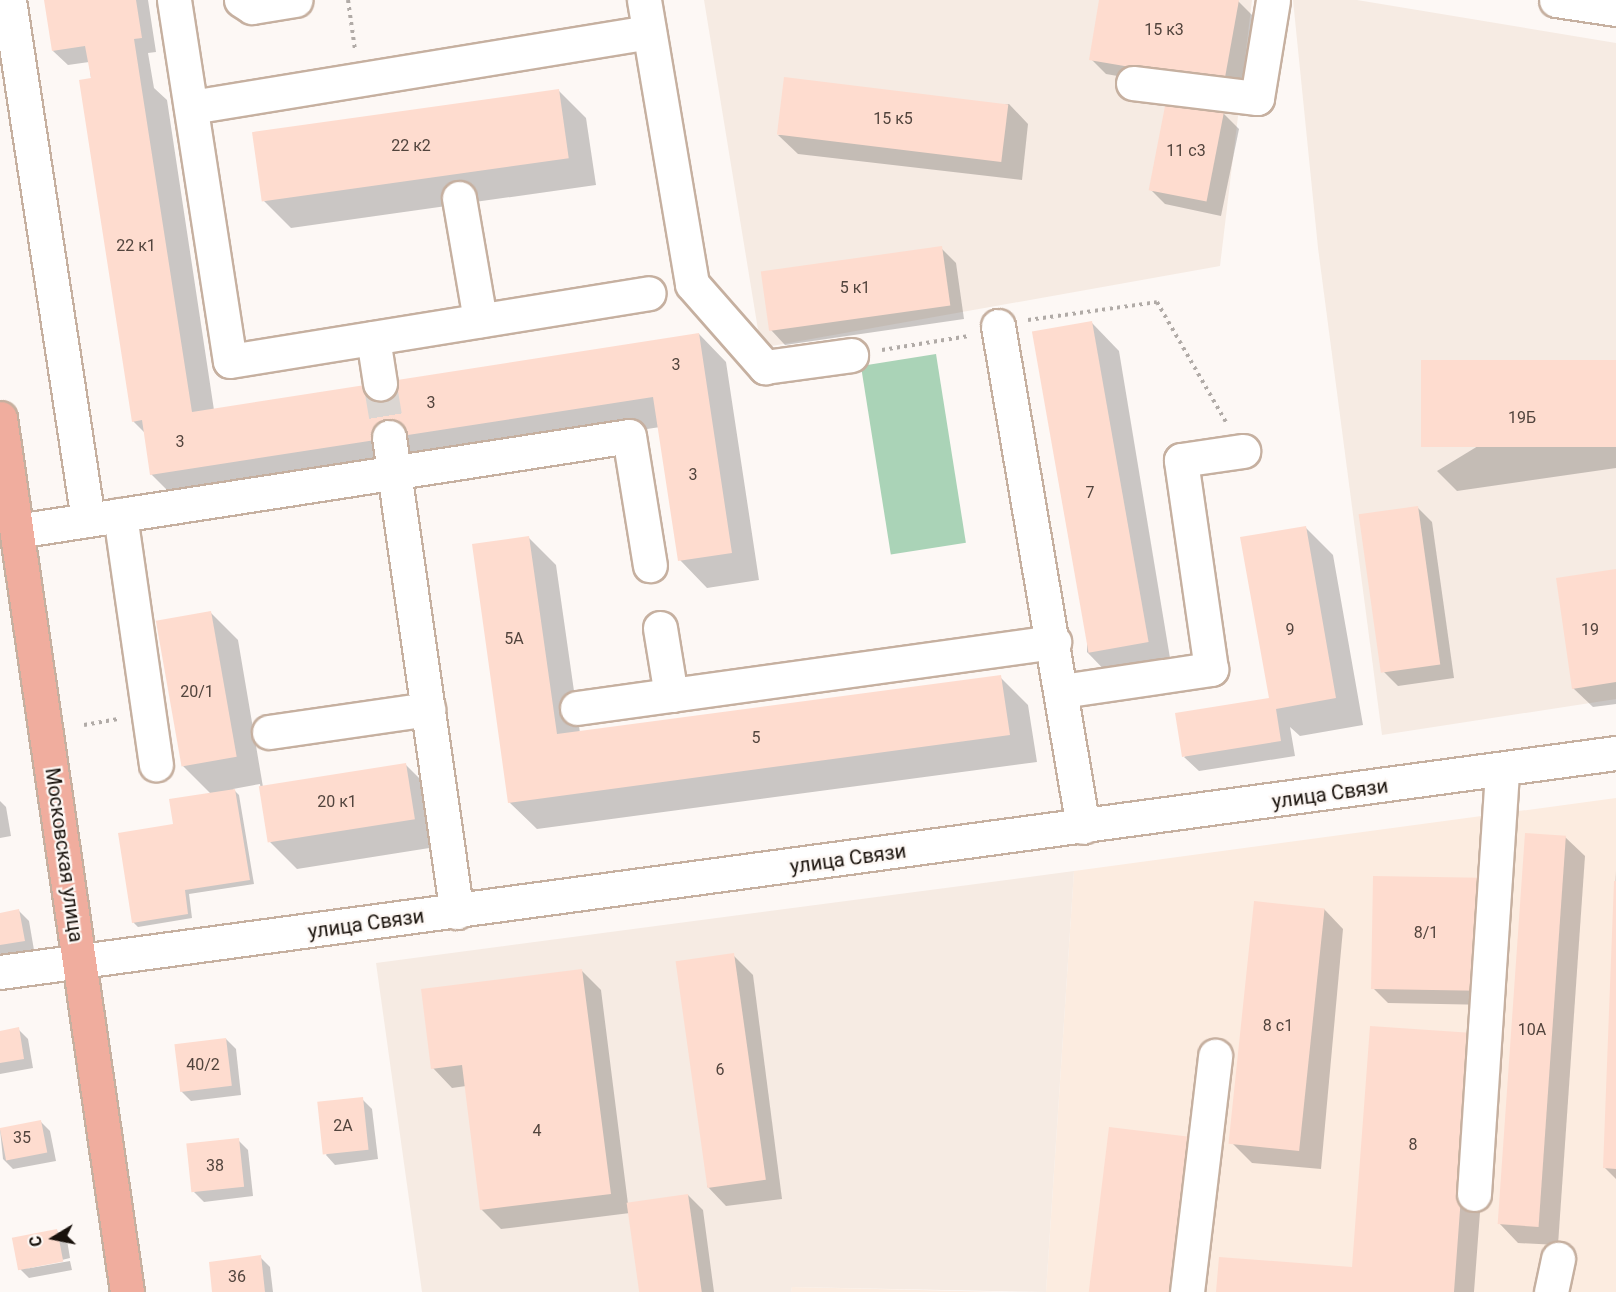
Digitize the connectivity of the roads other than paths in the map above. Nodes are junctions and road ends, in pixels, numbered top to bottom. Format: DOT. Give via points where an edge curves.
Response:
graph roads {
  1 [pos="9,0"];
  2 [pos="174,0"];
  3 [pos="241,0"];
  4 [pos="295,0"];
  5 [pos="644,0"];
  6 [pos="1273,0"];
  7 [pos="1556,0"];
  8 [pos="1616,9"];
  9 [pos="649,32"];
  10 [pos="1133,83"];
  11 [pos="191,107"];
  12 [pos="459,198"];
  13 [pos="673,288"];
  14 [pos="480,320"];
  15 [pos="998,326"];
  16 [pos="373,338"];
  17 [pos="851,355"];
  18 [pos="380,383"];
  19 [pos="0,418"];
  20 [pos="389,437"];
  21 [pos="1243,451"];
  22 [pos="395,473"];
  23 [pos="120,515"];
  24 [pos="88,520"];
  25 [pos="18,531"];
  26 [pos="650,565"];
  27 [pos="660,628"];
  28 [pos="1054,642"];
  29 [pos="1062,692"];
  30 [pos="671,695"];
  31 [pos="577,708"];
  32 [pos="428,709"];
  33 [pos="269,732"];
  34 [pos="1616,753"];
  35 [pos="156,764"];
  36 [pos="1502,771"];
  37 [pos="1083,827"];
  38 [pos="457,912"];
  39 [pos="80,963"];
  40 [pos="0,972"];
  41 [pos="1215,1056"];
  42 [pos="1474,1194"];
  43 [pos="1558,1259"];
  44 [pos="127,1292"];
  45 [pos="1187,1292"];
  46 [pos="1551,1292"];
  1 -- 24 [label="street"];
  2 -- 11 [label="street"];
  3 -- 4 [label="street" via="252,7"];
  5 -- 9 [label="street"];
  6 -- 10 [label="street" via="1257,98"];
  7 -- 8 [label="street"];
  9 -- 11 [label="street"];
  9 -- 13 [label="street"];
  11 -- 16 [label="street" via="230,361"];
  12 -- 14 [label="street"];
  13 -- 14 [label="street"];
  13 -- 17 [label="street" via="765,367"];
  14 -- 16 [label="street"];
  15 -- 28 [label="street"];
  16 -- 18 [label="street"];
  19 -- 25 [label="main road, Московская улица"];
  20 -- 22 [label="street"];
  21 -- 29 [label="street" via="1181,460 1211,669"];
  22 -- 23 [label="street"];
  22 -- 26 [label="street" via="629,436"];
  22 -- 32 [label="street"];
  23 -- 24 [label="street"];
  23 -- 35 [label="street"];
  24 -- 25 [label="street"];
  25 -- 39 [label="main road, Московская улица"];
  27 -- 30 [label="street"];
  28 -- 29 [label="street"];
  28 -- 30 [label="street"];
  29 -- 37 [label="street"];
  30 -- 31 [label="street"];
  32 -- 33 [label="street"];
  32 -- 38 [label="street"];
  34 -- 36 [label="street, улица Связи"];
  36 -- 37 [label="street, улица Связи"];
  36 -- 42 [label="street"];
  37 -- 38 [label="street, улица Связи"];
  38 -- 39 [label="street, улица Связи"];
  39 -- 40 [label="street, улица Связи"];
  39 -- 44 [label="main road, Московская улица"];
  41 -- 45 [label="street"];
  43 -- 46 [label="street"];
}
